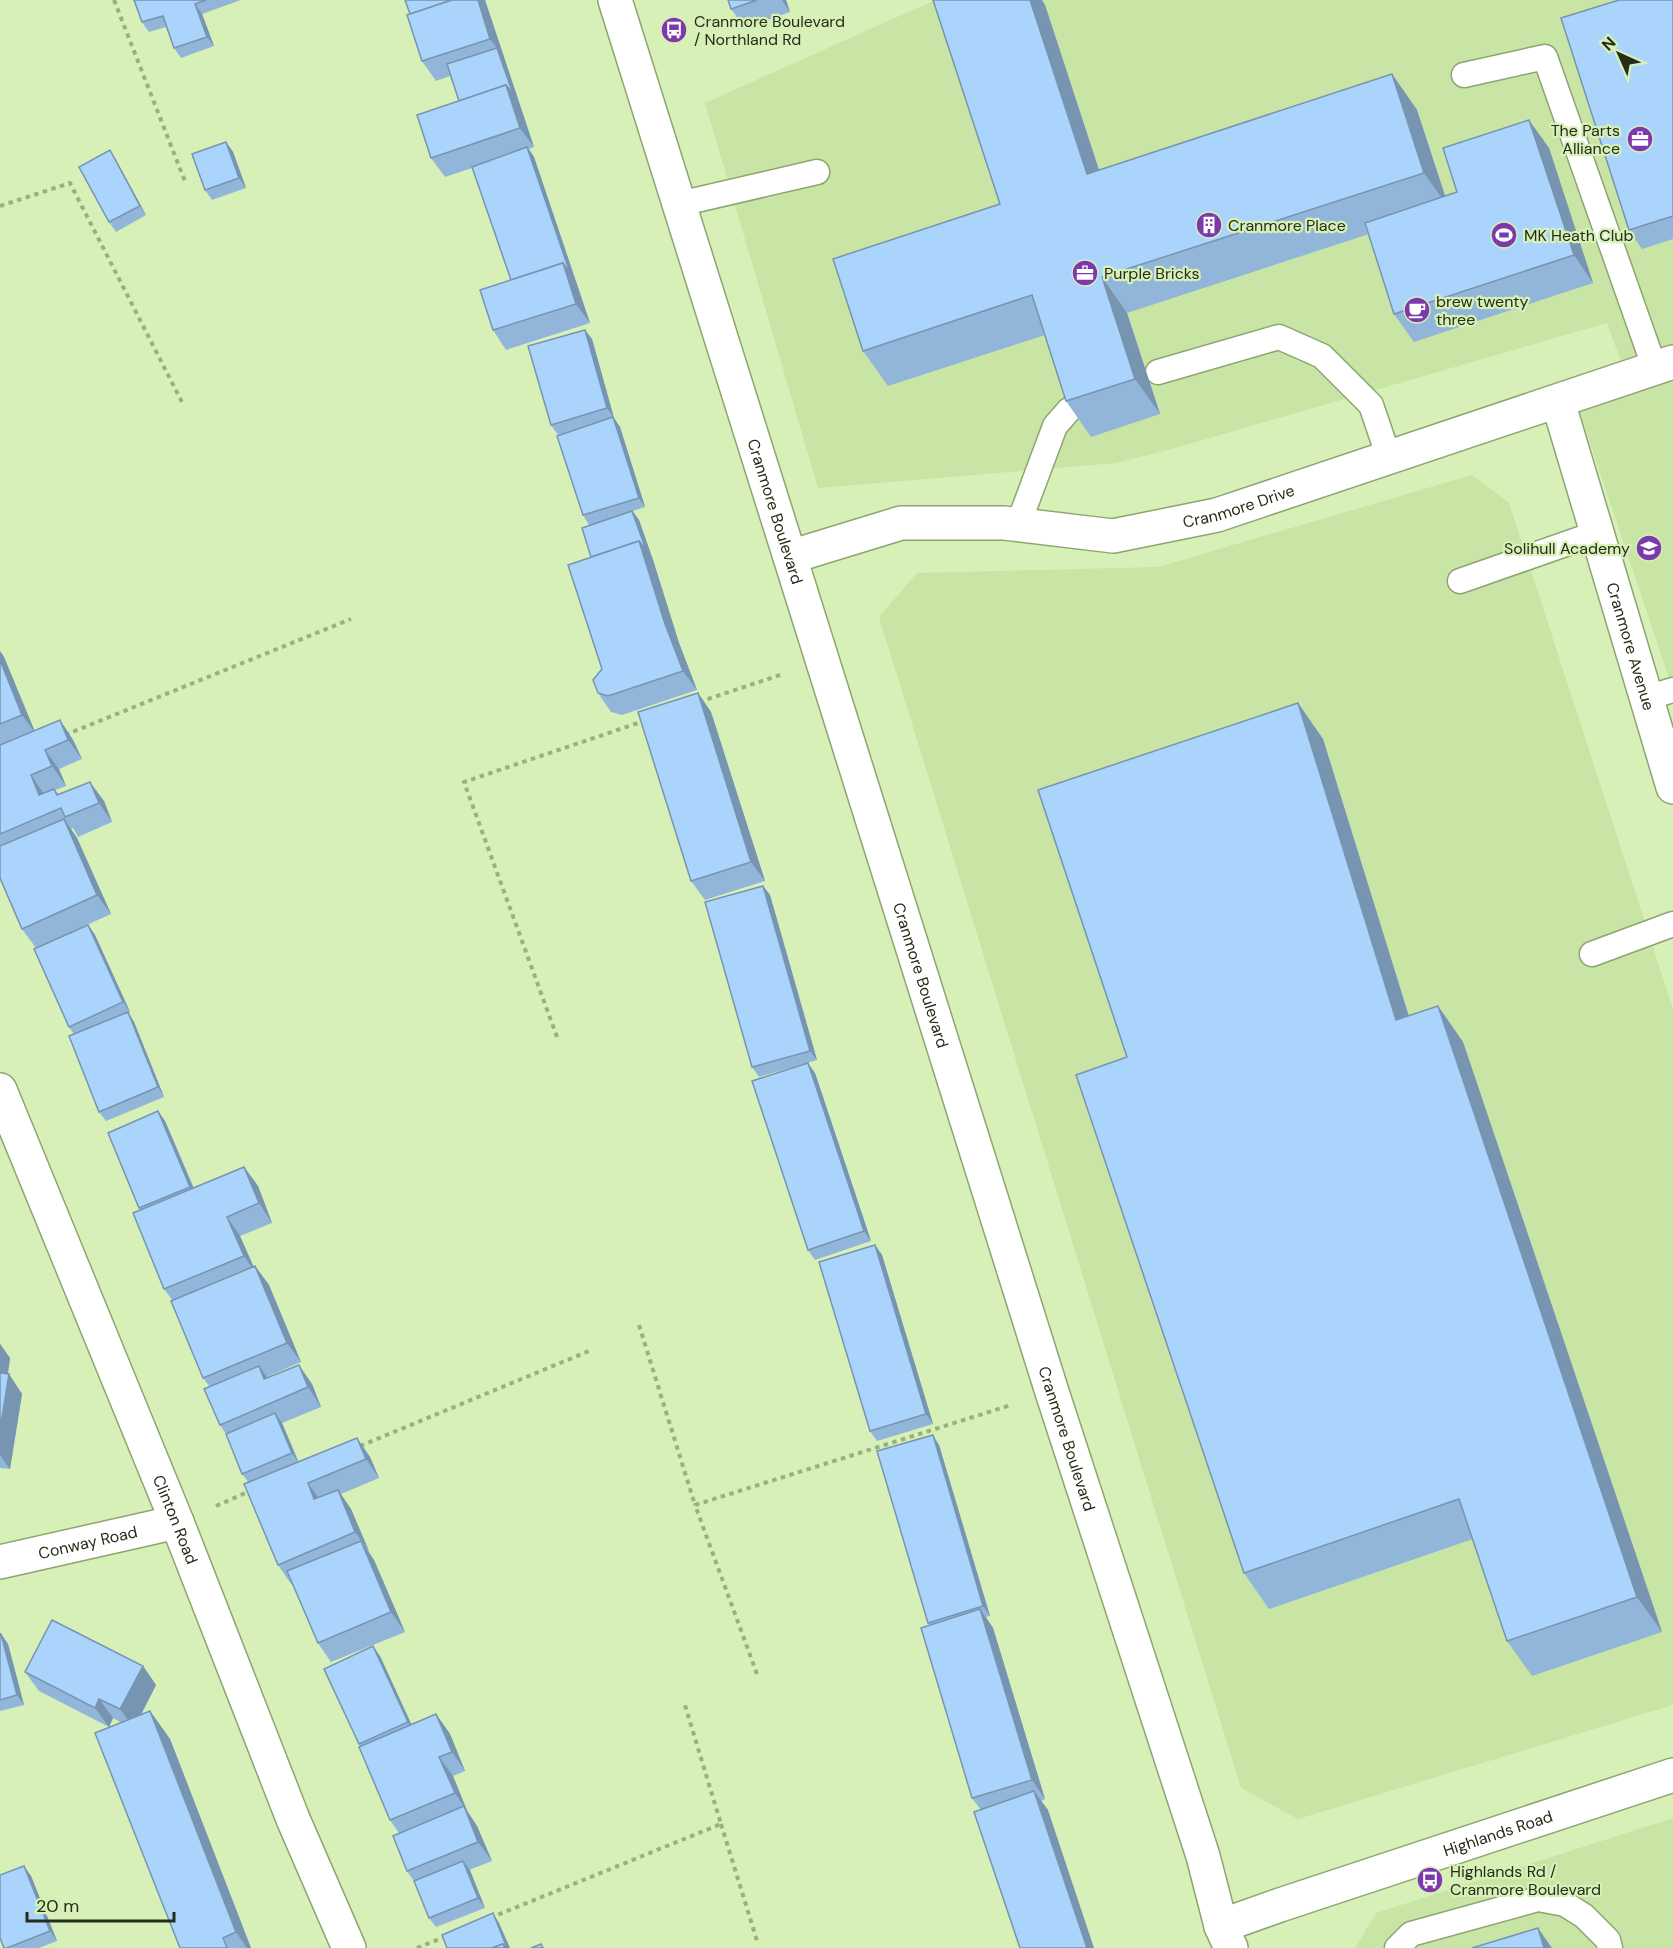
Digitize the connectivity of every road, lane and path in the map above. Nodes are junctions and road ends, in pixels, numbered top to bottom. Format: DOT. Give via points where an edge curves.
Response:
graph roads {
  1 [pos="114,0"];
  2 [pos="615,0"];
  3 [pos="1464,75"];
  4 [pos="817,172"];
  5 [pos="186,184"];
  6 [pos="679,204"];
  7 [pos="0,206"];
  8 [pos="1664,365"];
  9 [pos="1158,372"];
  10 [pos="1558,402"];
  11 [pos="184,406"];
  12 [pos="1069,410"];
  13 [pos="1389,458"];
  14 [pos="1018,525"];
  15 [pos="1597,533"];
  16 [pos="790,557"];
  17 [pos="1460,581"];
  18 [pos="351,619"];
  19 [pos="823,660"];
  20 [pos="1660,694"];
  21 [pos="688,706"];
  22 [pos="654,717"];
  23 [pos="55,739"];
  24 [pos="1673,787"];
  25 [pos="1673,924"];
  26 [pos="1592,954"];
  27 [pos="556,1037"];
  28 [pos="0,1090"];
  29 [pos="639,1325"];
  30 [pos="589,1351"];
  31 [pos="1052,1392"];
  32 [pos="351,1450"];
  33 [pos="253,1490"];
  34 [pos="695,1505"];
  35 [pos="177,1522"];
  36 [pos="0,1562"];
  37 [pos="757,1674"];
  38 [pos="684,1702"];
  39 [pos="1673,1775"];
  40 [pos="722,1824"];
  41 [pos="482,1921"];
  42 [pos="450,1935"];
  43 [pos="1226,1937"];
  44 [pos="758,1944"];
  45 [pos="349,1948"];
  46 [pos="417,1948"];
  47 [pos="1397,1948"];
  48 [pos="1610,1948"];
  1 -- 5 [label="path"];
  2 -- 6 [label="street, Cranmore Boulevard"];
  3 -- 8 [label="lane" via="1545,57"];
  4 -- 6 [label="lane"];
  6 -- 16 [label="street, Cranmore Boulevard"];
  7 -- 11 [label="path" via="70,183"];
  8 -- 10 [label="street, Cranmore Drive"];
  9 -- 13 [label="lane" via="1279,338 1322,356 1371,405"];
  10 -- 13 [label="street, Cranmore Drive"];
  10 -- 15 [label="street, Cranmore Avenue"];
  12 -- 14 [label="lane" via="1055,426"];
  13 -- 14 [label="street, Cranmore Drive" via="1217,515 1113,536"];
  14 -- 16 [label="street, Cranmore Drive" via="901,523"];
  15 -- 17 [label="lane"];
  15 -- 20 [label="street, Cranmore Avenue"];
  16 -- 19 [label="street, Cranmore Boulevard"];
  18 -- 23 [label="path"];
  19 -- 21 [label="path"];
  19 -- 31 [label="street, Cranmore Boulevard"];
  20 -- 24 [label="street, Cranmore Avenue"];
  22 -- 27 [label="path" via="464,782"];
  25 -- 26 [label="lane"];
  28 -- 35 [label="street, Clinton Road"];
  29 -- 34 [label="path"];
  30 -- 32 [label="path"];
  31 -- 34 [label="path"];
  31 -- 43 [label="street, Cranmore Boulevard"];
  33 -- 35 [label="path"];
  34 -- 37 [label="path"];
  35 -- 36 [label="street, Conway Road"];
  35 -- 45 [label="street, Clinton Road" via="293,1819"];
  38 -- 40 [label="path"];
  39 -- 43 [label="street, Highlands Road" via="1280,1905"];
  40 -- 41 [label="path"];
  40 -- 44 [label="path"];
  42 -- 46 [label="path"];
  47 -- 48 [label="lane" via="1411,1934 1538,1899 1564,1904 1584,1916 1608,1940"];
}
